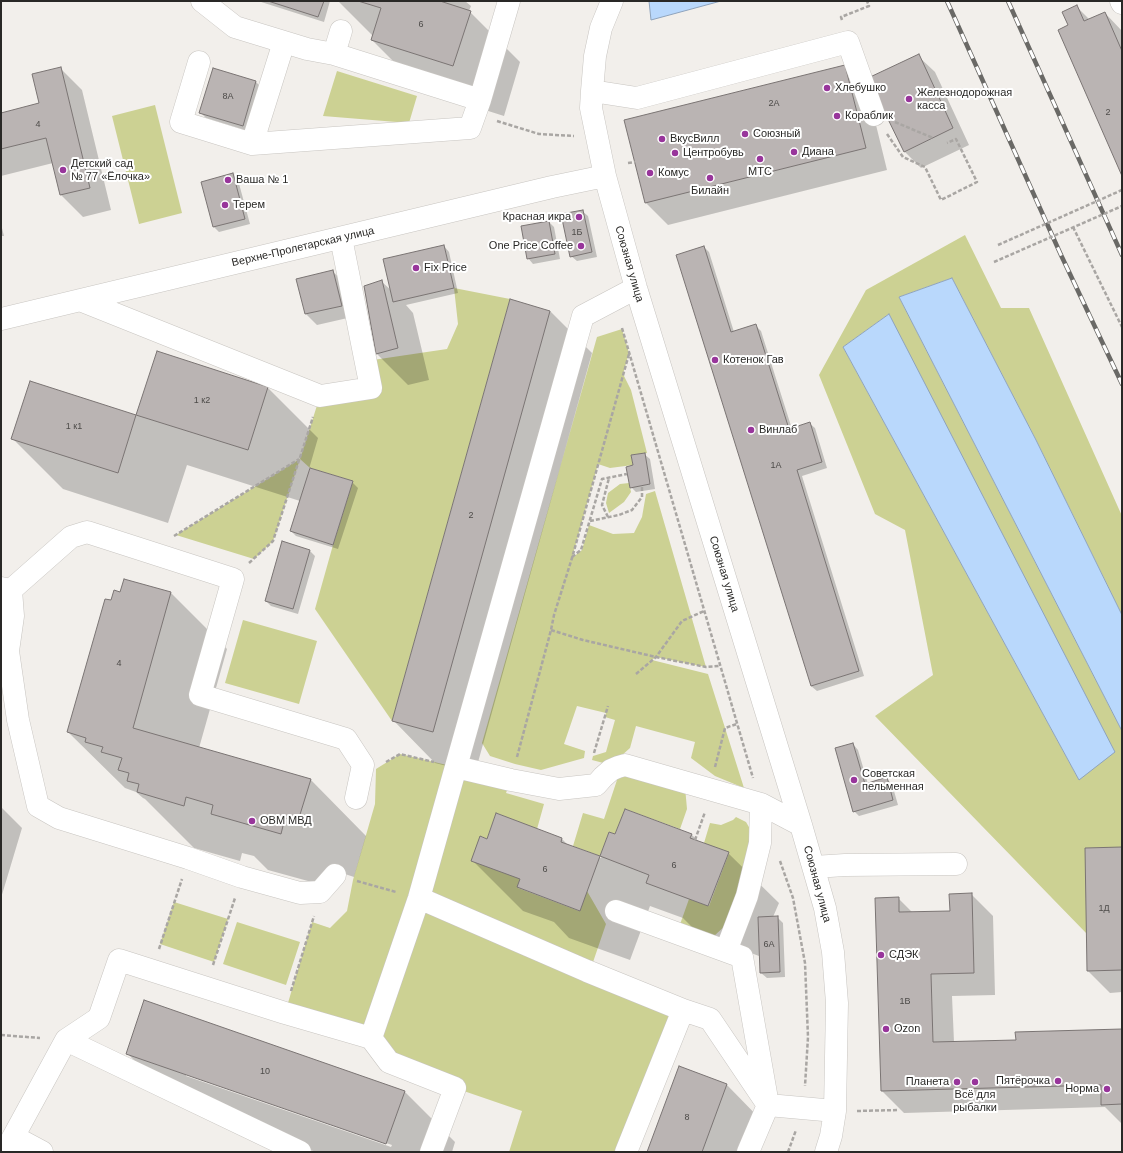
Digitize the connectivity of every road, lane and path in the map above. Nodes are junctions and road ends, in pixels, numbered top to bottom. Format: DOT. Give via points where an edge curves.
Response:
graph roads {
  1 [pos="202,1"];
  2 [pos="509,1"];
  3 [pos="612,1"];
  4 [pos="867,1"];
  5 [pos="869,6"];
  6 [pos="342,31"];
  7 [pos="284,42"];
  8 [pos="334,54"];
  9 [pos="199,62"];
  10 [pos="592,91"];
  11 [pos="480,100"];
  12 [pos="874,115"];
  13 [pos="492,120"];
  14 [pos="539,134"];
  15 [pos="933,138"];
  16 [pos="947,143"];
  17 [pos="252,144"];
  18 [pos="635,162"];
  19 [pos="628,163"];
  20 [pos="605,176"];
  21 [pos="1122,190"];
  22 [pos="1122,206"];
  23 [pos="1073,227"];
  24 [pos="341,238"];
  25 [pos="998,245"];
  26 [pos="994,262"];
  27 [pos="636,288"];
  28 [pos="80,300"];
  29 [pos="614,301"];
  30 [pos="1,319"];
  31 [pos="1122,327"];
  32 [pos="629,353"];
  33 [pos="320,396"];
  34 [pos="300,459"];
  35 [pos="627,474"];
  36 [pos="595,477"];
  37 [pos="609,477"];
  38 [pos="602,479"];
  39 [pos="642,485"];
  40 [pos="608,517"];
  41 [pos="590,521"];
  42 [pos="148,552"];
  43 [pos="572,558"];
  44 [pos="233,579"];
  45 [pos="6,589"];
  46 [pos="704,611"];
  47 [pos="551,630"];
  48 [pos="4,652"];
  49 [pos="656,658"];
  50 [pos="719,666"];
  51 [pos="636,674"];
  52 [pos="608,706"];
  53 [pos="737,724"];
  54 [pos="382,765"];
  55 [pos="456,767"];
  56 [pos="715,768"];
  57 [pos="602,777"];
  58 [pos="511,780"];
  59 [pos="713,790"];
  60 [pos="356,798"];
  61 [pos="761,804"];
  62 [pos="801,826"];
  63 [pos="695,840"];
  64 [pos="778,855"];
  65 [pos="188,858"];
  66 [pos="956,864"];
  67 [pos="814,867"];
  68 [pos="242,877"];
  69 [pos="344,878"];
  70 [pos="320,892"];
  71 [pos="419,898"];
  72 [pos="616,911"];
  73 [pos="726,951"];
  74 [pos="152,971"];
  75 [pos="206,989"];
  76 [pos="684,1010"];
  77 [pos="284,1013"];
  78 [pos="1,1035"];
  79 [pos="371,1038"];
  80 [pos="66,1040"];
  81 [pos="768,1105"];
  82 [pos="804,1107"];
  83 [pos="899,1110"];
  84 [pos="845,1111"];
  85 [pos="9,1144"];
  86 [pos="42,1152"];
  87 [pos="300,1152"];
  88 [pos="431,1152"];
  89 [pos="626,1152"];
  90 [pos="748,1152"];
  91 [pos="788,1152"];
  92 [pos="826,1152"];
  1 -- 7 [label="street" via="235,27"];
  2 -- 11 [label="street"];
  3 -- 10 [label="street, Союзная улица" via="601,28"];
  4 -- 5 [label="path"];
  6 -- 8 [label="street"];
  7 -- 8 [label="street"];
  7 -- 17 [label="street"];
  8 -- 11 [label="street"];
  9 -- 17 [label="street" via="181,122"];
  10 -- 12 [label="street" via="637,98 848,42"];
  10 -- 20 [label="street, Союзная улица" via="592,108"];
  11 -- 17 [label="street" via="470,128"];
  12 -- 15 [label="path"];
  12 -- 16 [label="path" via="904,157 925,167 941,200 977,182 956,139"];
  13 -- 14 [label="path"];
  18 -- 19 [label="path"];
  20 -- 24 [label="street, Верхне-Пролетарская улица"];
  20 -- 27 [label="street, Союзная улица"];
  21 -- 25 [label="path, bridge"];
  22 -- 23 [label="path, bridge"];
  23 -- 26 [label="path, bridge"];
  23 -- 31 [label="path"];
  24 -- 28 [label="street, Верхне-Пролетарская улица"];
  24 -- 33 [label="street" via="371,388"];
  27 -- 29 [label="street"];
  27 -- 62 [label="street, Союзная улица"];
  28 -- 30 [label="street, Верхне-Пролетарская улица"];
  28 -- 33 [label="street"];
  29 -- 32 [label="path"];
  29 -- 55 [label="street" via="583,316"];
  32 -- 36 [label="path"];
  32 -- 46 [label="path"];
  33 -- 34 [label="path"];
  34 -- 42 [label="path"];
  34 -- 44 [label="path" via="273,541"];
  35 -- 37 [label="path"];
  36 -- 38 [label="path"];
  36 -- 43 [label="path"];
  37 -- 38 [label="path"];
  37 -- 40 [label="path" via="602,505"];
  38 -- 41 [label="path"];
  39 -- 40 [label="path" via="642,497 632,510"];
  40 -- 41 [label="path"];
  41 -- 43 [label="path" via="581,550"];
  42 -- 44 [label="street"];
  42 -- 45 [label="street" via="87,532 71,537"];
  43 -- 47 [label="path"];
  44 -- 60 [label="street" via="200,695 346,739 362,765"];
  45 -- 48 [label="street" via="14,616"];
  46 -- 49 [label="path" via="682,620"];
  46 -- 50 [label="path"];
  47 -- 49 [label="path"];
  47 -- 58 [label="path"];
  48 -- 65 [label="street" via="38,806 58,818"];
  49 -- 50 [label="path" via="706,667"];
  49 -- 51 [label="path"];
  50 -- 53 [label="path"];
  52 -- 57 [label="path" via="592,760"];
  53 -- 56 [label="path" via="725,728"];
  53 -- 61 [label="path"];
  54 -- 55 [label="path" via="400,754"];
  55 -- 58 [label="street"];
  55 -- 71 [label="street"];
  57 -- 58 [label="street" via="596,785 559,789"];
  57 -- 59 [label="street" via="625,765"];
  59 -- 61 [label="street"];
  59 -- 63 [label="path"];
  61 -- 62 [label="street"];
  61 -- 73 [label="street" via="759,851 748,896"];
  62 -- 67 [label="street, Союзная улица"];
  64 -- 82 [label="path" via="793,898 805,963 808,1037"];
  65 -- 68 [label="street"];
  65 -- 74 [label="path"];
  66 -- 67 [label="street"];
  67 -- 84 [label="street, Союзная улица" via="833,952"];
  68 -- 70 [label="street" via="300,893"];
  68 -- 75 [label="path"];
  69 -- 70 [label="street"];
  69 -- 71 [label="path"];
  70 -- 77 [label="path"];
  71 -- 76 [label="street"];
  71 -- 79 [label="street"];
  72 -- 73 [label="street"];
  73 -- 81 [label="street" via="742,957"];
  74 -- 75 [label="street"];
  74 -- 80 [label="street" via="119,960 99,1018"];
  75 -- 77 [label="street"];
  76 -- 81 [label="street" via="710,1019"];
  76 -- 89 [label="street"];
  77 -- 79 [label="street"];
  78 -- 80 [label="path"];
  79 -- 88 [label="street" via="389,1062 455,1088"];
  80 -- 85 [label="street"];
  80 -- 87 [label="street"];
  81 -- 82 [label="street"];
  81 -- 90 [label="street"];
  82 -- 84 [label="street"];
  82 -- 91 [label="path"];
  83 -- 84 [label="path"];
  84 -- 92 [label="street, Союзная улица" via="831,1136"];
  85 -- 86 [label="street"];
}
